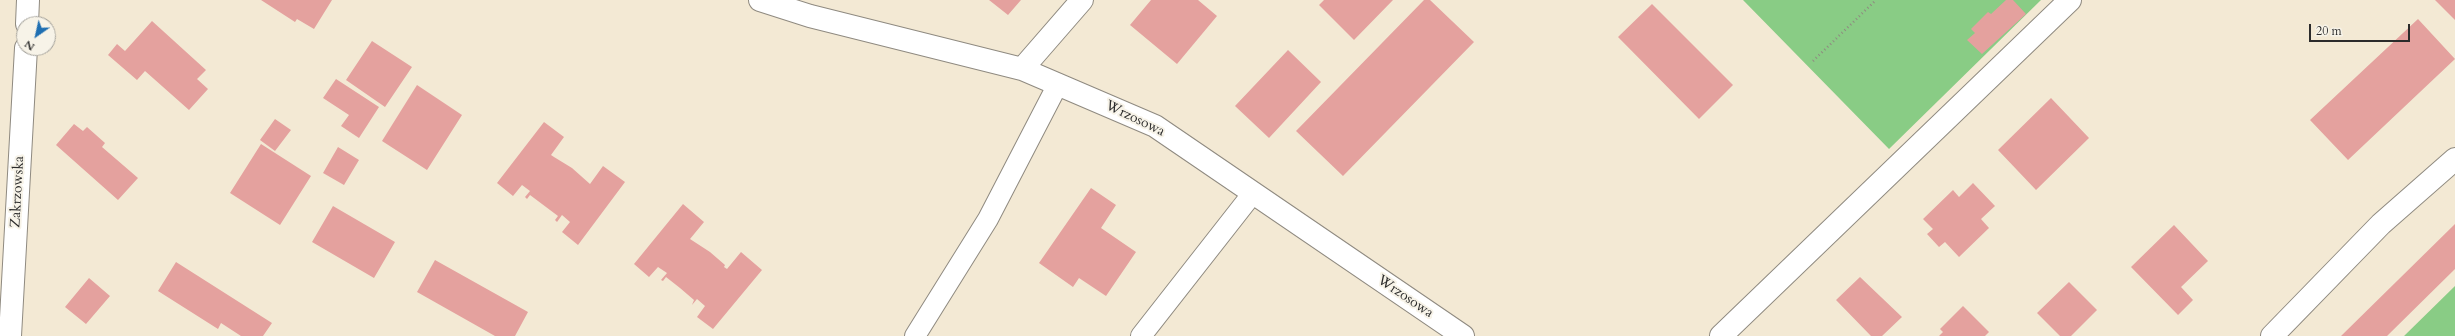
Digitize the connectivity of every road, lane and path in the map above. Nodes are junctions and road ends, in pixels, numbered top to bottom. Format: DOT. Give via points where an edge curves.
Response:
graph roads {
  1 [pos="28,0"];
  2 [pos="760,0"];
  3 [pos="1082,0"];
  4 [pos="1876,0"];
  5 [pos="2070,0"];
  6 [pos="27,16"];
  7 [pos="26,56"];
  8 [pos="1813,61"];
  9 [pos="1022,69"];
  10 [pos="1058,84"];
  11 [pos="2455,159"];
  12 [pos="1253,193"];
  13 [pos="10,336"];
  14 [pos="915,336"];
  15 [pos="1141,336"];
  16 [pos="1463,336"];
  17 [pos="1721,336"];
  18 [pos="2272,336"];
  1 -- 6 [label="street"];
  2 -- 9 [label="street, Wrzosowa" via="810,16"];
  3 -- 9 [label="street"];
  4 -- 8 [label="path"];
  5 -- 17 [label="street"];
  7 -- 13 [label="street, Zakrzowska"];
  9 -- 10 [label="street, Wrzosowa"];
  10 -- 12 [label="street, Wrzosowa" via="1155,126"];
  10 -- 14 [label="lane" via="988,219"];
  11 -- 18 [label="street" via="2381,224"];
  12 -- 15 [label="lane"];
  12 -- 16 [label="street, Wrzosowa"];
}
